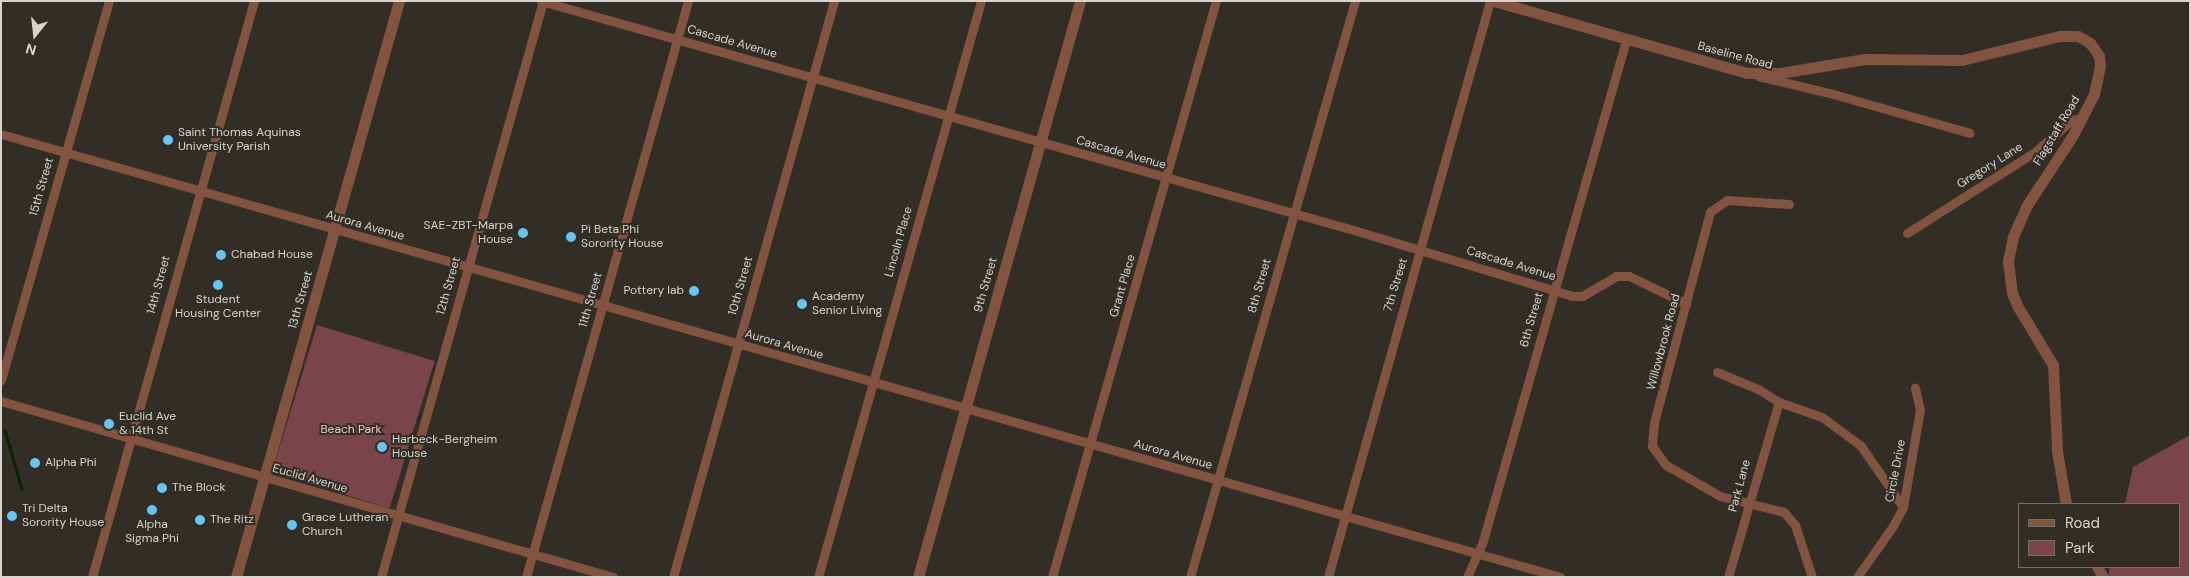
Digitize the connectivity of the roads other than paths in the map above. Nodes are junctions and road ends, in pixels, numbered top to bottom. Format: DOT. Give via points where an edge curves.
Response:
graph roads {
  1 [pos="109,1"];
  2 [pos="254,1"];
  3 [pos="399,1"];
  4 [pos="542,1"];
  5 [pos="688,1"];
  6 [pos="834,1"];
  7 [pos="981,1"];
  8 [pos="1080,1"];
  9 [pos="1216,1"];
  10 [pos="1355,1"];
  11 [pos="1492,1"];
  12 [pos="677,39"];
  13 [pos="1626,40"];
  14 [pos="1747,73"];
  15 [pos="811,78"];
  16 [pos="948,117"];
  17 [pos="2084,117"];
  18 [pos="1970,133"];
  19 [pos="1,134"];
  20 [pos="1040,143"];
  21 [pos="65,152"];
  22 [pos="1166,179"];
  23 [pos="198,190"];
  24 [pos="1789,204"];
  25 [pos="1294,214"];
  26 [pos="334,230"];
  27 [pos="1907,233"];
  28 [pos="1420,249"];
  29 [pos="468,267"];
  30 [pos="1553,289"];
  31 [pos="1687,304"];
  32 [pos="603,306"];
  33 [pos="737,345"];
  34 [pos="1717,372"];
  35 [pos="1,380"];
  36 [pos="872,384"];
  37 [pos="1915,388"];
  38 [pos="1,401"];
  39 [pos="1779,402"];
  40 [pos="965,410"];
  41 [pos="129,440"];
  42 [pos="1090,444"];
  43 [pos="264,478"];
  44 [pos="1217,480"];
  45 [pos="2066,503"];
  46 [pos="1748,504"];
  47 [pos="1903,507"];
  48 [pos="1346,516"];
  49 [pos="398,517"];
  50 [pos="1476,553"];
  51 [pos="532,554"];
  52 [pos="92,577"];
  53 [pos="236,577"];
  54 [pos="381,577"];
  55 [pos="526,577"];
  56 [pos="613,577"];
  57 [pos="673,577"];
  58 [pos="818,577"];
  59 [pos="918,577"];
  60 [pos="1052,577"];
  61 [pos="1190,577"];
  62 [pos="1328,577"];
  63 [pos="1467,577"];
  64 [pos="1560,577"];
  65 [pos="1728,577"];
  66 [pos="1812,577"];
  67 [pos="1857,577"];
  1 -- 21 [label="street, 15th Street"];
  2 -- 23 [label="street, 14th Street"];
  3 -- 26 [label="street, 13th Street"];
  4 -- 12 [label="street, Cascade Avenue"];
  4 -- 29 [label="street, 12th Street"];
  5 -- 12 [label="street, 11th Street"];
  6 -- 15 [label="street, 10th Street"];
  7 -- 16 [label="street, Lincoln Place"];
  8 -- 20 [label="street, 9th Street"];
  9 -- 22 [label="street, Grant Place"];
  10 -- 25 [label="street, 8th Street"];
  11 -- 13 [label="street, Baseline Road"];
  11 -- 28 [label="street, 7th Street"];
  12 -- 15 [label="street, Cascade Avenue"];
  12 -- 32 [label="street, 11th Street"];
  13 -- 14 [label="street, Baseline Road"];
  13 -- 30 [label="street, 6th Street"];
  14 -- 17 [label="street, Flagstaff Road" via="1780,73 1866,59 1962,60 2031,41 2069,35 2085,39 2099,56 2098,81"];
  14 -- 18 [label="street, Baseline Road"];
  15 -- 16 [label="street, Cascade Avenue"];
  15 -- 33 [label="street, 10th Street"];
  16 -- 20 [label="street, Cascade Avenue"];
  16 -- 36 [label="street, Lincoln Place"];
  17 -- 27 [label="street, Gregory Lane" via="2072,120 2036,151"];
  17 -- 45 [label="street, Flagstaff Road" via="2027,205 2013,237 2008,261 2012,293 2018,308 2053,365 2057,451"];
  19 -- 21 [label="street, Aurora Avenue"];
  20 -- 22 [label="street, Cascade Avenue"];
  20 -- 40 [label="street, 9th Street"];
  21 -- 23 [label="street, Aurora Avenue"];
  21 -- 35 [label="street, 15th Street"];
  22 -- 25 [label="street, Cascade Avenue"];
  22 -- 42 [label="street, Grant Place"];
  23 -- 26 [label="street, Aurora Avenue"];
  23 -- 41 [label="street, 14th Street"];
  24 -- 31 [label="street, Willowbrook Road" via="1728,200 1714,206"];
  25 -- 28 [label="street, Cascade Avenue"];
  25 -- 44 [label="street, 8th Street"];
  26 -- 29 [label="street, Aurora Avenue"];
  26 -- 43 [label="street, 13th Street"];
  28 -- 30 [label="street, Cascade Avenue"];
  28 -- 48 [label="street, 7th Street"];
  29 -- 32 [label="street, Aurora Avenue"];
  29 -- 49 [label="street, 12th Street"];
  30 -- 31 [label="street, Cascade Avenue" via="1582,296 1616,276 1628,276"];
  30 -- 50 [label="street, 6th Street" via="1482,544"];
  31 -- 46 [label="street, Willowbrook Road" via="1654,423 1654,452 1666,466 1720,496"];
  32 -- 33 [label="street, Aurora Avenue"];
  32 -- 51 [label="street, 11th Street"];
  33 -- 36 [label="street, Aurora Avenue"];
  33 -- 57 [label="street, 10th Street"];
  34 -- 39 [label="street" via="1758,389"];
  36 -- 40 [label="street, Aurora Avenue"];
  36 -- 58 [label="street, Lincoln Place"];
  37 -- 47 [label="street, Circle Drive" via="1920,410"];
  38 -- 41 [label="street, Euclid Avenue"];
  39 -- 46 [label="street, Park Lane"];
  39 -- 47 [label="street" via="1822,418 1862,446"];
  40 -- 42 [label="street, Aurora Avenue"];
  40 -- 59 [label="street, 9th Street"];
  41 -- 43 [label="street, Euclid Avenue"];
  41 -- 52 [label="street, 14th Street"];
  42 -- 44 [label="street, Aurora Avenue"];
  42 -- 60 [label="street, Grant Place"];
  43 -- 49 [label="street, Euclid Avenue"];
  43 -- 53 [label="street, 13th Street"];
  44 -- 48 [label="street, Aurora Avenue"];
  44 -- 61 [label="street, 8th Street"];
  46 -- 65 [label="street, Park Lane"];
  46 -- 66 [label="street" via="1774,508 1790,518"];
  47 -- 67 [label="street, Circle Drive"];
  48 -- 50 [label="street, Aurora Avenue"];
  48 -- 62 [label="street, 7th Street"];
  49 -- 51 [label="street, Euclid Avenue"];
  49 -- 54 [label="street, 12th Street"];
  50 -- 63 [label="street, 6th Street"];
  50 -- 64 [label="street, Aurora Avenue"];
  51 -- 55 [label="street, 11th Street"];
  51 -- 56 [label="street, Euclid Avenue"];
}
